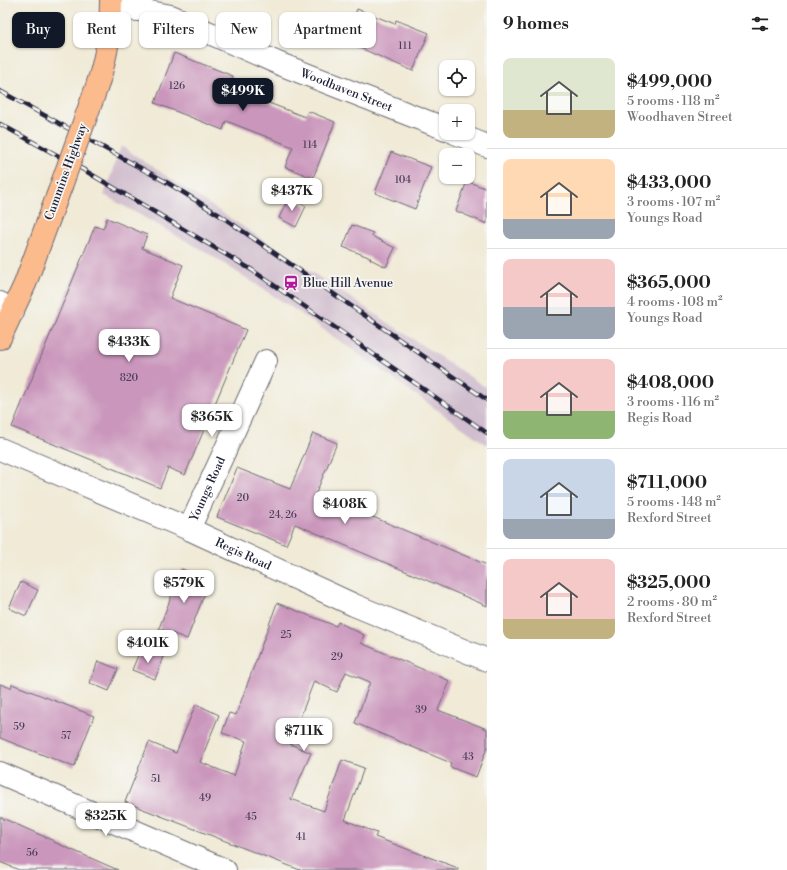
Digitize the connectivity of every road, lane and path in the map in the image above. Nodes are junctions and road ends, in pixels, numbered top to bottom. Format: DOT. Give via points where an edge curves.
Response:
graph roads {
  1 [pos="111,4"];
  2 [pos="439,126"];
  3 [pos="472,140"];
  4 [pos="487,146"];
  5 [pos="6,307"];
  6 [pos="0,338"];
  7 [pos="266,361"];
  8 [pos="0,449"];
  9 [pos="189,529"];
  10 [pos="487,660"];
  11 [pos="0,773"];
  12 [pos="225,870"];
  1 -- 2 [label="street, Woodhaven Street" via="170,16 280,64"];
  1 -- 5 [label="main road, Cummins Highway, bridge" via="104,59 92,100 61,186"];
  3 -- 4 [label="street"];
  5 -- 6 [label="main road, Cummins Highway"];
  7 -- 9 [label="street, Youngs Road"];
  8 -- 9 [label="street, Regis Road"];
  9 -- 10 [label="street, Regis Road" via="354,605"];
  11 -- 12 [label="street"];
}
